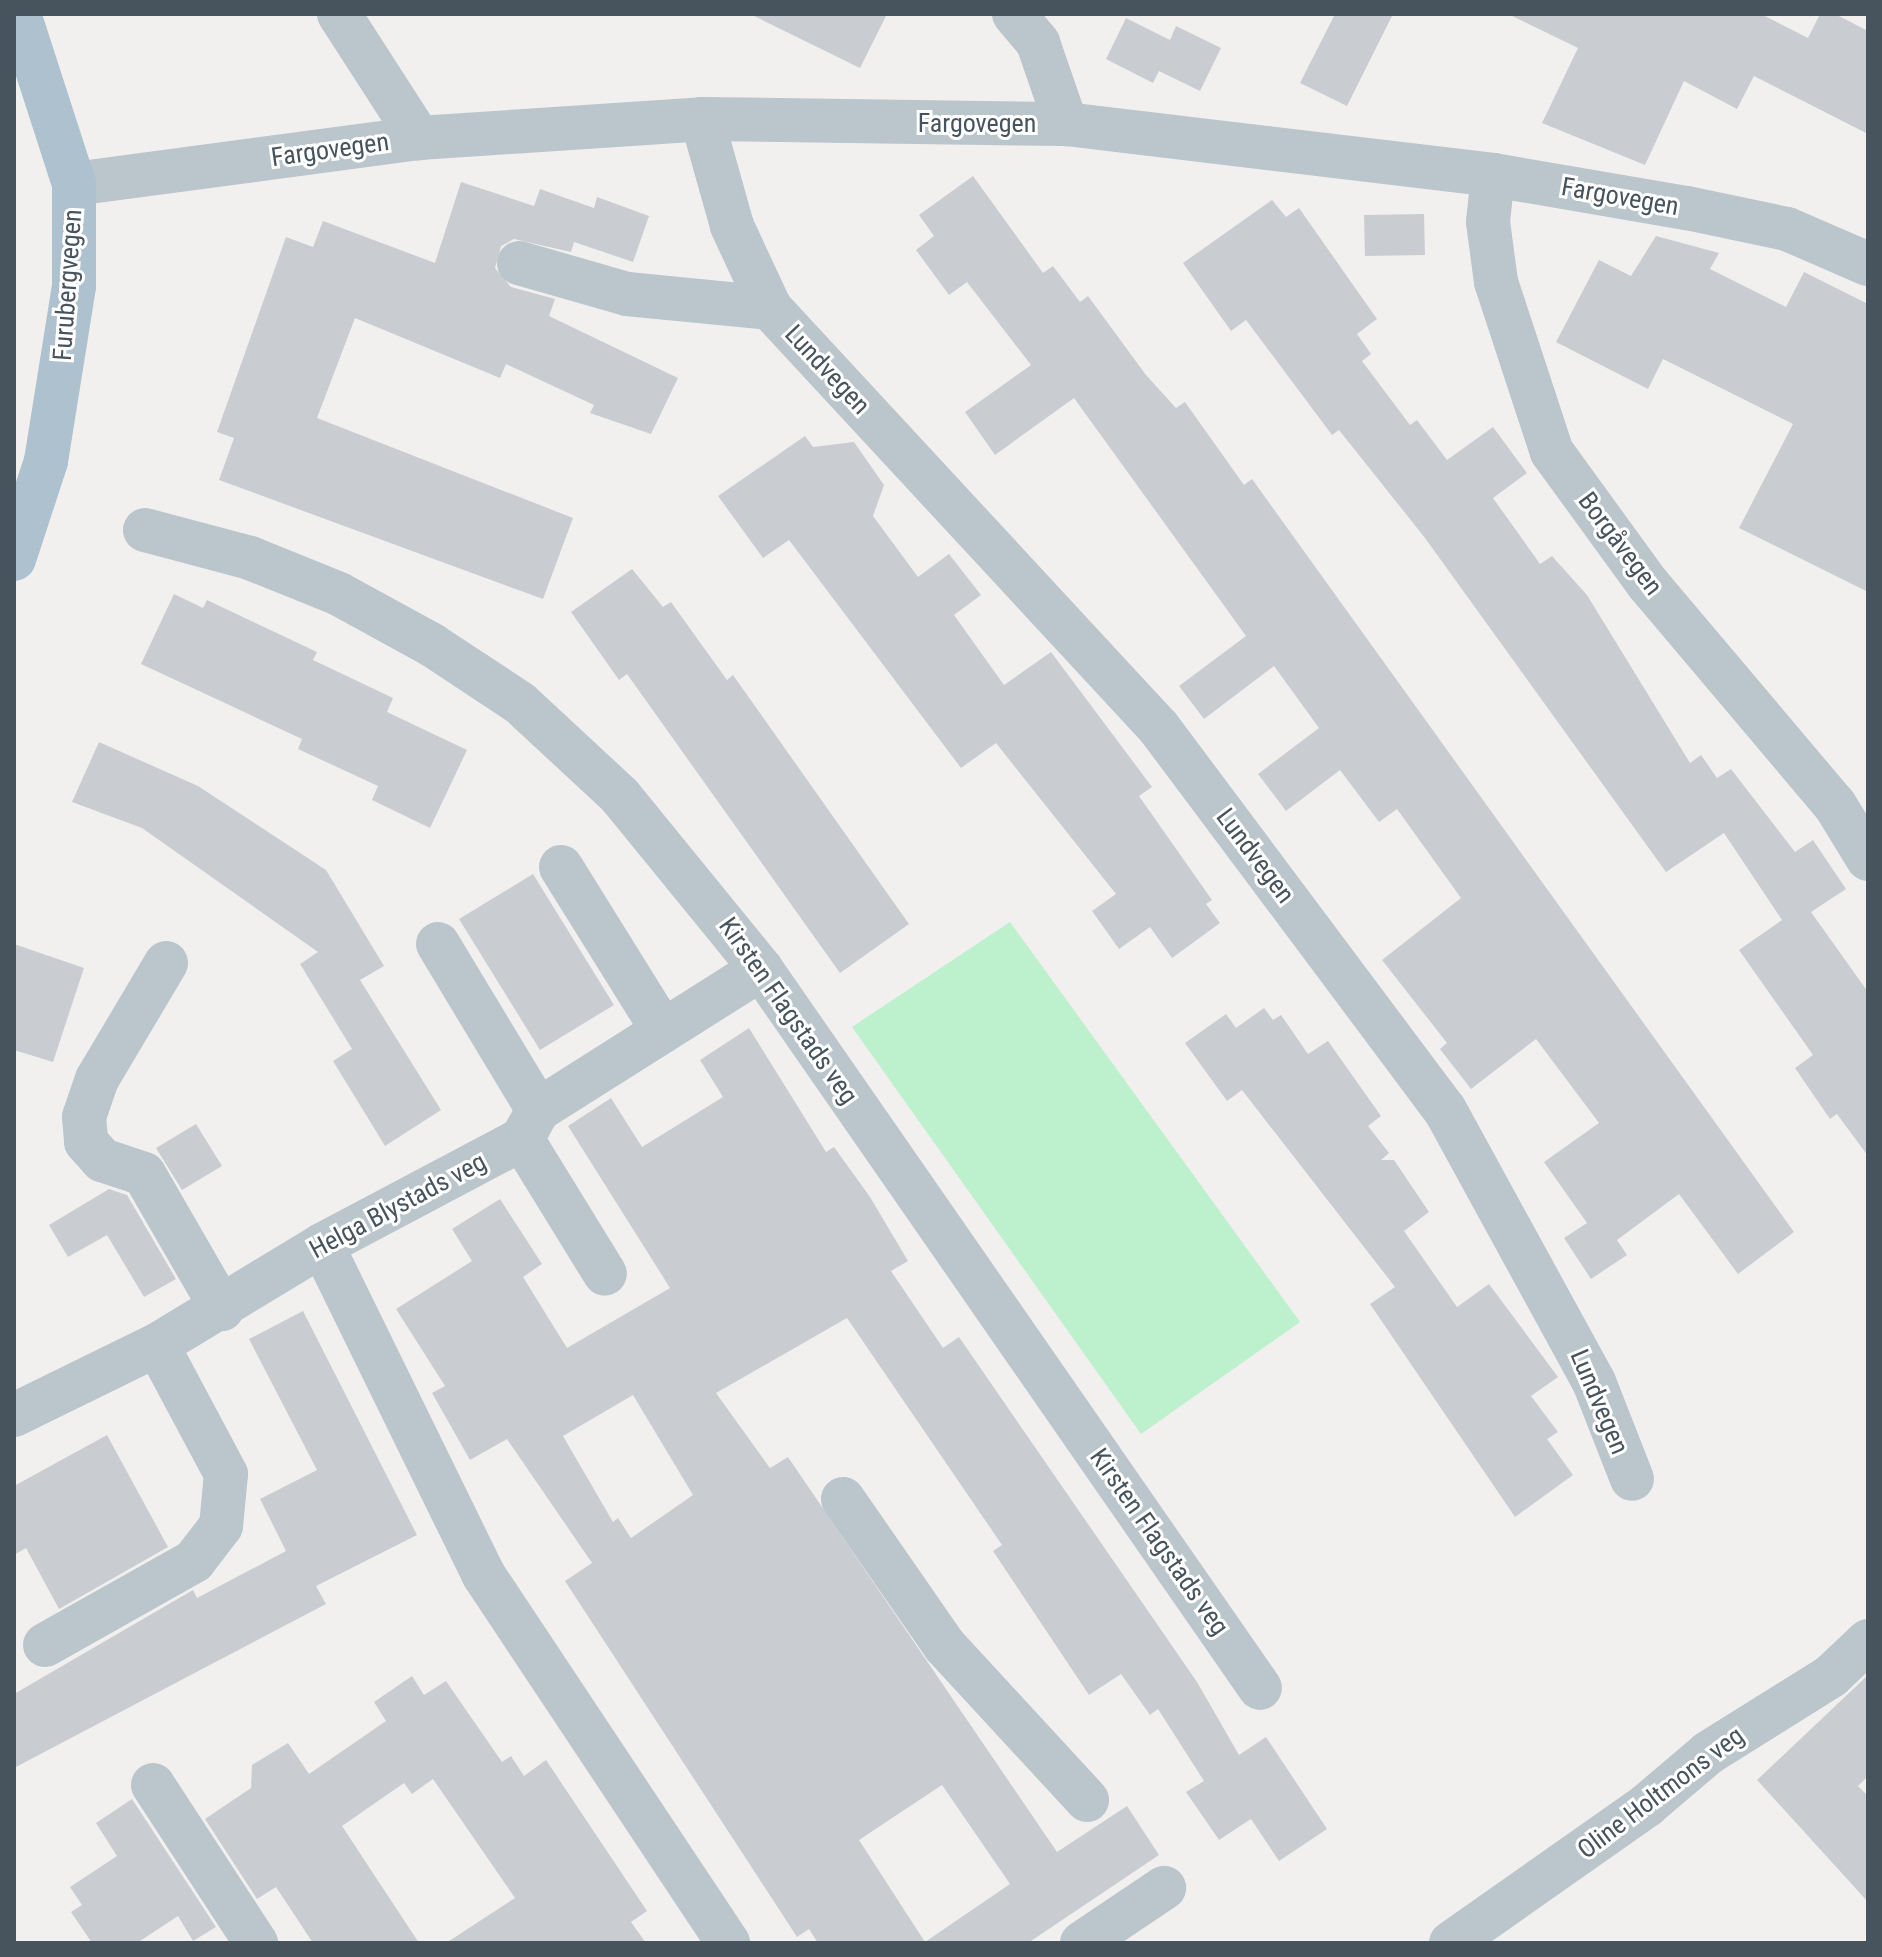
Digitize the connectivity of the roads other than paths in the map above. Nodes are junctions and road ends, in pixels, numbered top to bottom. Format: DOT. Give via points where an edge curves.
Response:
graph roads {
  1 [pos="19,14"];
  2 [pos="339,14"];
  3 [pos="1014,14"];
  4 [pos="702,119"];
  5 [pos="1066,124"];
  6 [pos="419,138"];
  7 [pos="1493,175"];
  8 [pos="74,184"];
  9 [pos="519,263"];
  10 [pos="1868,264"];
  11 [pos="770,308"];
  12 [pos="145,530"];
  13 [pos="14,559"];
  14 [pos="1868,859"];
  15 [pos="561,867"];
  16 [pos="438,944"];
  17 [pos="166,963"];
  18 [pos="761,969"];
  19 [pos="663,1031"];
  20 [pos="530,1125"];
  21 [pos="322,1245"];
  22 [pos="605,1274"];
  23 [pos="222,1309"];
  24 [pos="157,1345"];
  25 [pos="14,1415"];
  26 [pos="1632,1479"];
  27 [pos="843,1499"];
  28 [pos="1868,1641"];
  29 [pos="45,1645"];
  30 [pos="1260,1688"];
  31 [pos="153,1785"];
  32 [pos="1087,1800"];
  33 [pos="1164,1888"];
  34 [pos="256,1943"];
  35 [pos="728,1943"];
  36 [pos="1082,1943"];
  37 [pos="1451,1943"];
  1 -- 8 [label="main road, Furubergvegen"];
  2 -- 6 [label="street"];
  3 -- 5 [label="street" via="1038,43"];
  4 -- 5 [label="street, Fargovegen"];
  4 -- 6 [label="street, Fargovegen"];
  4 -- 11 [label="street, Lundvegen" via="732,226"];
  5 -- 7 [label="street, Fargovegen"];
  6 -- 8 [label="street, Fargovegen"];
  7 -- 10 [label="street, Fargovegen" via="1787,229"];
  7 -- 14 [label="street, Borgåvegen" via="1488,222 1496,282 1552,452 1648,584 1835,805"];
  8 -- 13 [label="main road, Furubergvegen" via="74,286 62,379 46,461"];
  9 -- 11 [label="street, Lundvegen" via="627,294"];
  11 -- 26 [label="street, Lundvegen" via="1159,728 1445,1110 1594,1382"];
  12 -- 18 [label="street, Kirsten Flagstads veg" via="250,558 339,594 520,703 630,807"];
  15 -- 19 [label="street"];
  16 -- 20 [label="street"];
  17 -- 23 [label="street" via="119,1036 84,1117 86,1142 102,1160 144,1174"];
  18 -- 19 [label="street, Helga Blystads veg"];
  18 -- 30 [label="street, Kirsten Flagstads veg"];
  19 -- 20 [label="street, Helga Blystads veg"];
  20 -- 21 [label="street, Helga Blystads veg"];
  20 -- 22 [label="street"];
  21 -- 23 [label="street, Helga Blystads veg"];
  21 -- 35 [label="street" via="483,1574"];
  23 -- 24 [label="street, Helga Blystads veg"];
  24 -- 25 [label="street, Helga Blystads veg"];
  24 -- 29 [label="street" via="226,1474 221,1526 194,1561"];
  27 -- 32 [label="street" via="944,1645"];
  28 -- 37 [label="street, Oline Holtmons veg" via="1831,1676 1708,1753 1647,1805"];
  31 -- 34 [label="street"];
  33 -- 36 [label="street"];
}
